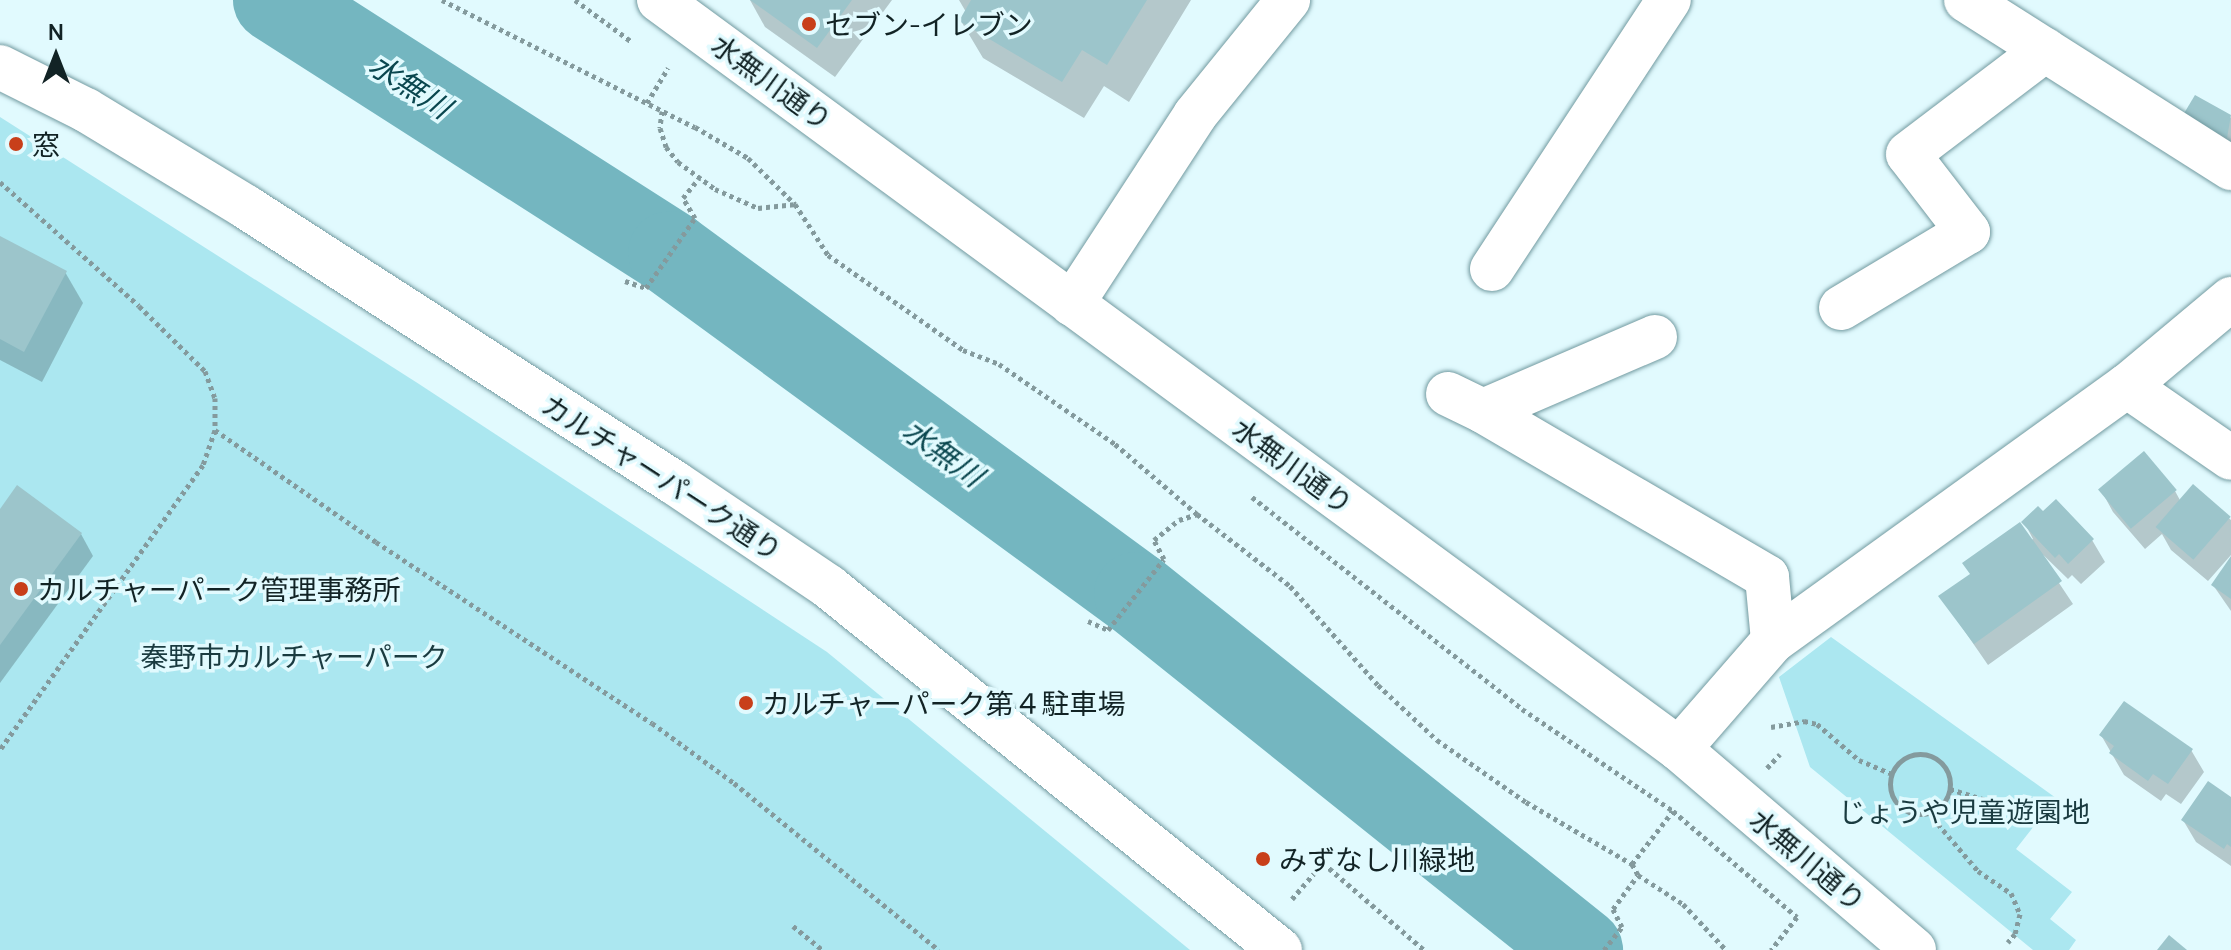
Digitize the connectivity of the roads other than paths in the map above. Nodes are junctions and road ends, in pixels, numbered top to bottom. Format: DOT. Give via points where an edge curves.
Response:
graph roads {
  1 [pos="659,0"];
  2 [pos="1288,0"];
  3 [pos="1669,0"];
  4 [pos="1966,0"];
  5 [pos="2045,50"];
  6 [pos="0,67"];
  7 [pos="2231,168"];
  8 [pos="1492,269"];
  9 [pos="2231,299"];
  10 [pos="1072,304"];
  11 [pos="1841,308"];
  12 [pos="1655,337"];
  13 [pos="2127,386"];
  14 [pos="2231,458"];
  15 [pos="1773,641"];
  16 [pos="1679,749"];
  17 [pos="1280,950"];
  18 [pos="1914,950"];
  1 -- 10 [label="street, 水無川通り"];
  2 -- 10 [label="street" via="1195,115"];
  3 -- 8 [label="street"];
  4 -- 5 [label="street"];
  5 -- 7 [label="street"];
  5 -- 11 [label="street" via="1908,154 1968,232"];
  6 -- 17 [label="street, カルチャーパーク通り" via="86,110 246,207 829,587"];
  9 -- 13 [label="street"];
  10 -- 16 [label="street, 水無川通り"];
  12 -- 15 [label="street" via="1466,403 1767,577"];
  13 -- 14 [label="street"];
  13 -- 15 [label="street"];
  15 -- 16 [label="street"];
  16 -- 18 [label="street, 水無川通り"];
}
